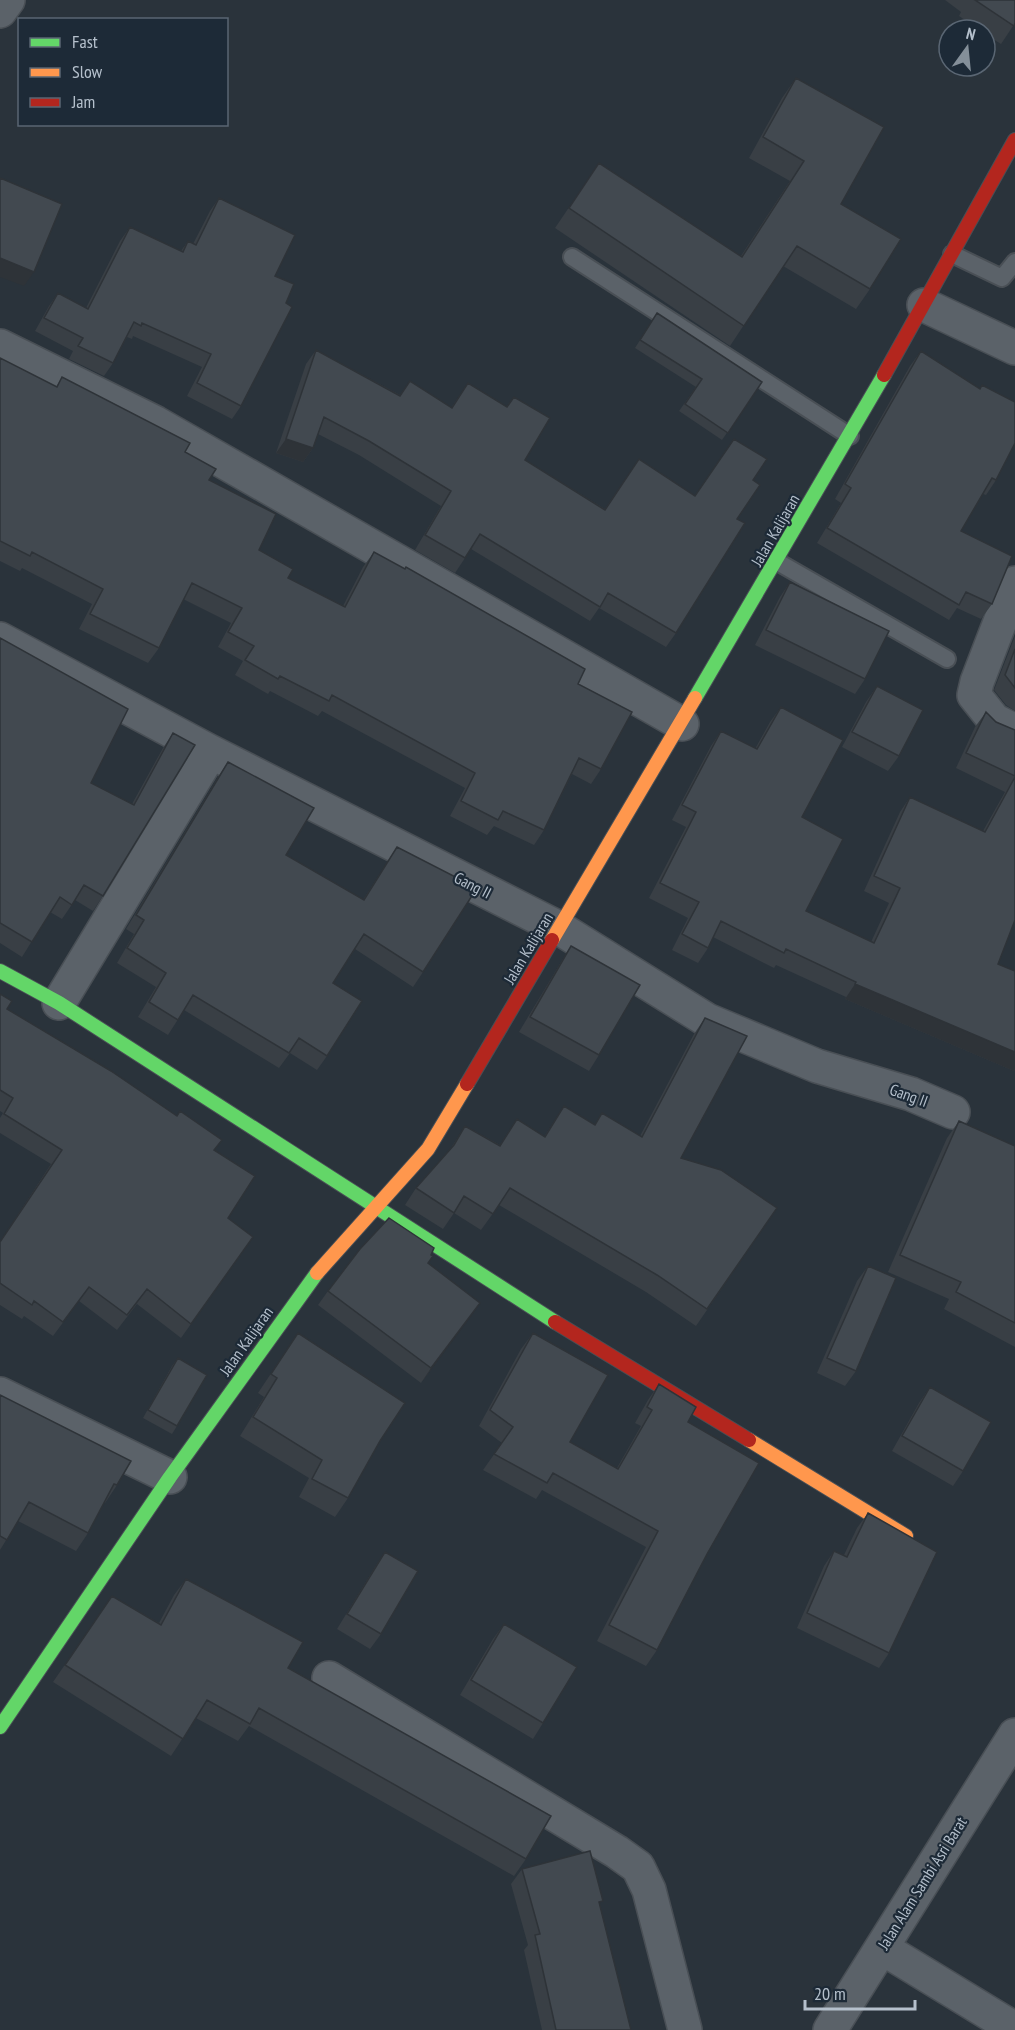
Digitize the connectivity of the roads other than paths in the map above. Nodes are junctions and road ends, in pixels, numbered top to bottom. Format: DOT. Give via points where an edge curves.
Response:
graph roads {
  1 [pos="8,0"];
  2 [pos="0,10"];
  3 [pos="1015,140"];
  4 [pos="952,254"];
  5 [pos="572,257"];
  6 [pos="1015,262"];
  7 [pos="924,305"];
  8 [pos="0,346"];
  9 [pos="1015,348"];
  10 [pos="850,436"];
  11 [pos="776,561"];
  12 [pos="1015,583"];
  13 [pos="0,639"];
  14 [pos="947,659"];
  15 [pos="682,724"];
  16 [pos="1013,729"];
  17 [pos="211,752"];
  18 [pos="559,928"];
  19 [pos="0,971"];
  20 [pos="59,1003"];
  21 [pos="953,1112"];
  22 [pos="374,1209"];
  23 [pos="0,1394"];
  24 [pos="170,1477"];
  25 [pos="918,1544"];
  26 [pos="329,1678"];
  27 [pos="0,1727"];
  28 [pos="1015,1735"];
  29 [pos="882,1948"];
  30 [pos="1015,2029"];
  31 [pos="685,2030"];
  32 [pos="830,2030"];
  1 -- 2 [label="street"];
  3 -- 4 [label="street, Jalan Kalijaran"];
  4 -- 6 [label="lane" via="1002,278"];
  4 -- 7 [label="street, Jalan Kalijaran"];
  5 -- 10 [label="lane"];
  7 -- 9 [label="street"];
  7 -- 10 [label="street, Jalan Kalijaran"];
  8 -- 15 [label="street" via="156,423"];
  10 -- 11 [label="street, Jalan Kalijaran"];
  11 -- 14 [label="lane"];
  11 -- 15 [label="street, Jalan Kalijaran"];
  12 -- 16 [label="street" via="974,695 994,720"];
  13 -- 17 [label="street, Gang II"];
  15 -- 18 [label="street, Jalan Kalijaran"];
  17 -- 18 [label="street, Gang II"];
  17 -- 20 [label="street"];
  18 -- 21 [label="street, Gang II" via="707,1020 817,1066 911,1094"];
  18 -- 22 [label="street, Jalan Kalijaran" via="428,1149"];
  19 -- 20 [label="street"];
  20 -- 22 [label="street"];
  22 -- 24 [label="street, Jalan Kalijaran" via="325,1262"];
  22 -- 25 [label="street"];
  23 -- 24 [label="street"];
  24 -- 27 [label="street, Jalan Kalijaran"];
  26 -- 31 [label="street" via="638,1867 649,1890"];
  28 -- 29 [label="street, Jalan Alam Sambi Asri Barat"];
  29 -- 30 [label="street"];
  29 -- 32 [label="street, Jalan Alam Sambi Asri Barat"];
}
